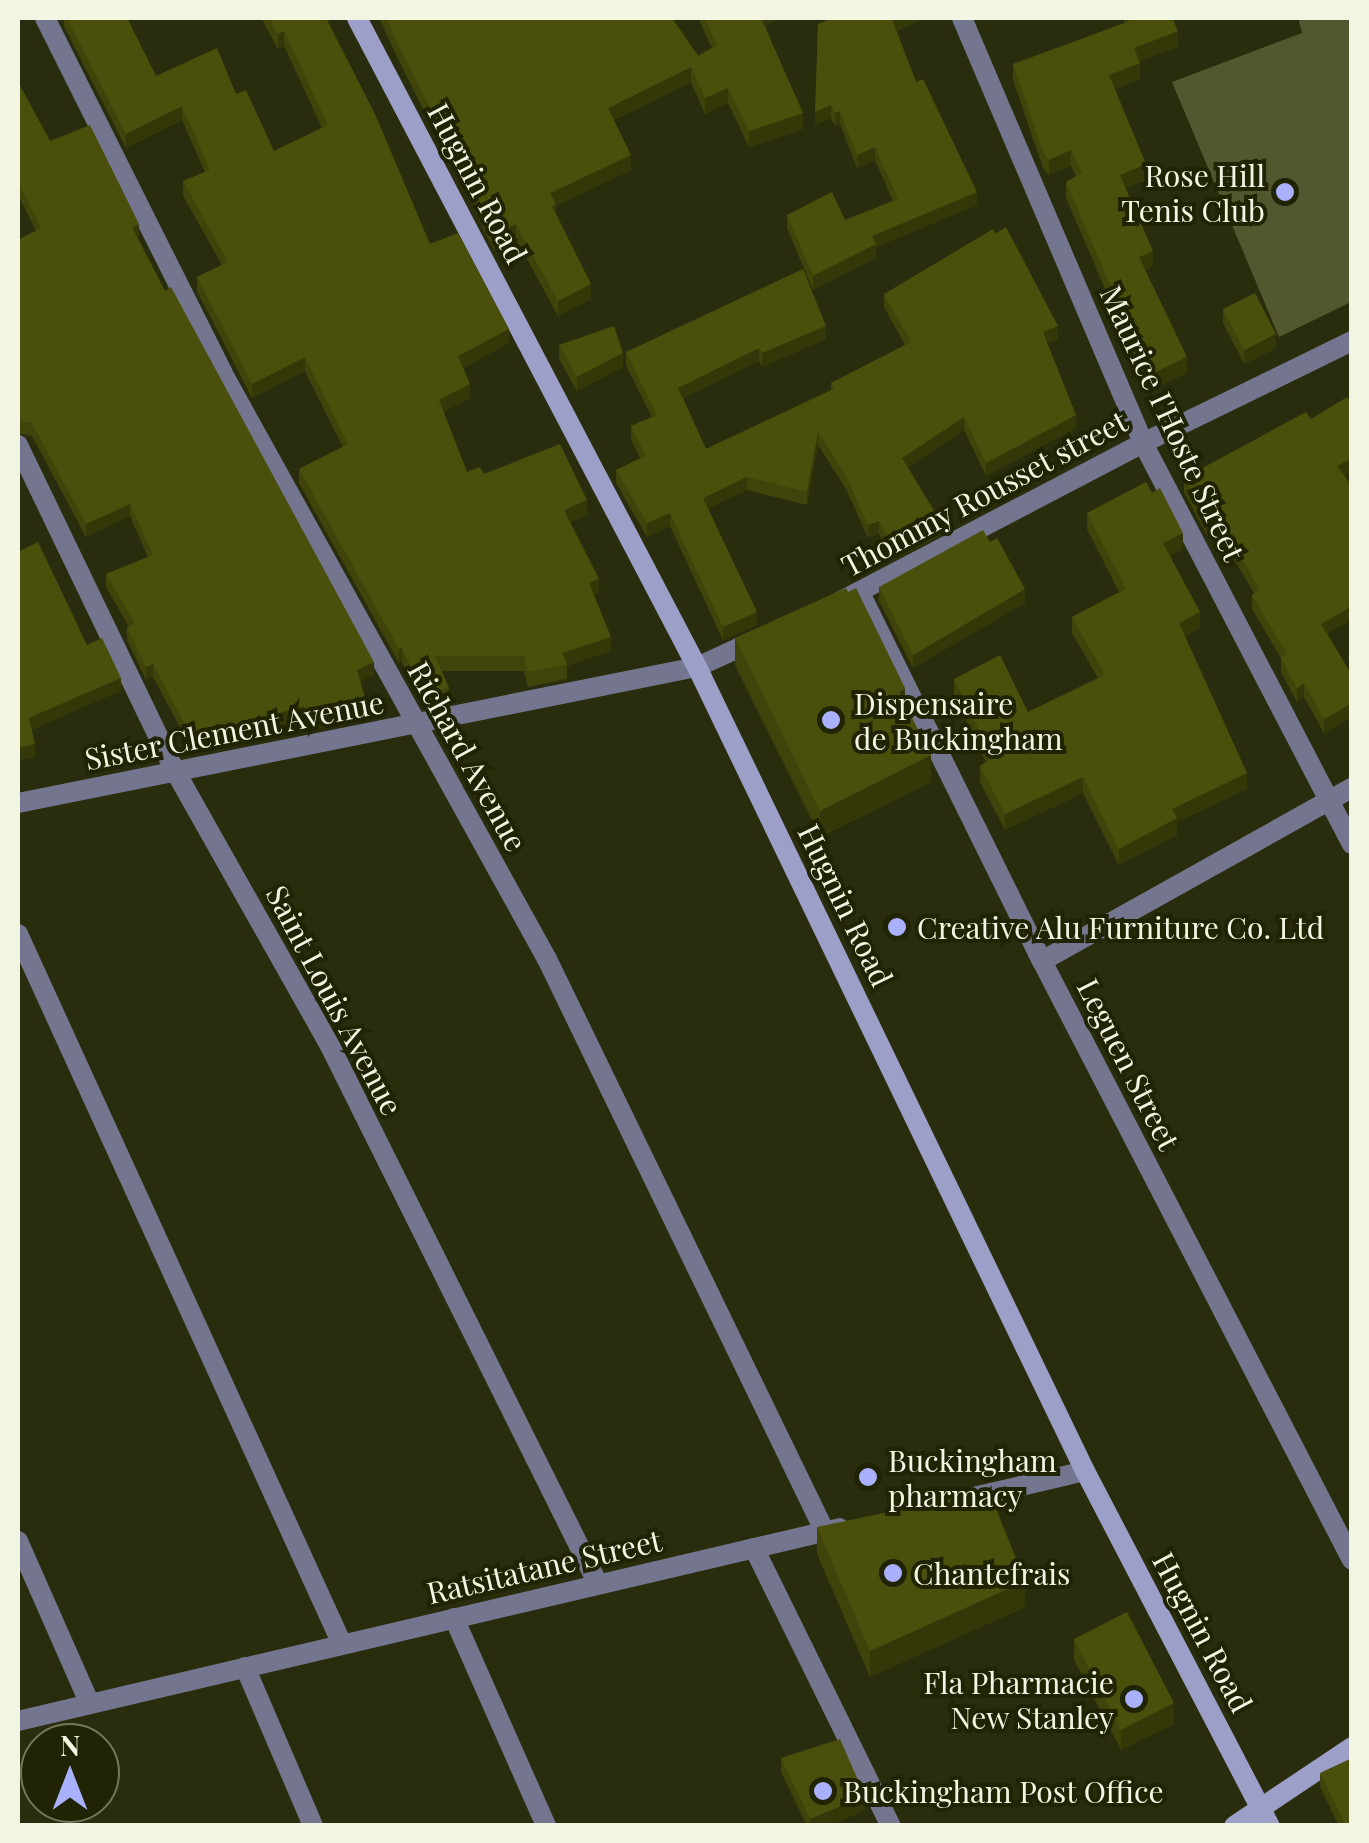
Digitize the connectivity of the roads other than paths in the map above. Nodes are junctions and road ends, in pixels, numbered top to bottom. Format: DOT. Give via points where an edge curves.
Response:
graph roads {
  1 [pos="45,18"];
  2 [pos="357,18"];
  3 [pos="962,18"];
  4 [pos="1352,341"];
  5 [pos="1143,443"];
  6 [pos="18,445"];
  7 [pos="860,593"];
  8 [pos="824,609"];
  9 [pos="770,634"];
  10 [pos="697,667"];
  11 [pos="415,726"];
  12 [pos="174,769"];
  13 [pos="1352,788"];
  14 [pos="1327,801"];
  15 [pos="18,803"];
  16 [pos="1352,844"];
  17 [pos="18,934"];
  18 [pos="1042,961"];
  19 [pos="1085,1470"];
  20 [pos="936,1506"];
  21 [pos="862,1523"];
  22 [pos="824,1532"];
  23 [pos="18,1541"];
  24 [pos="754,1548"];
  25 [pos="1352,1560"];
  26 [pos="598,1584"];
  27 [pos="454,1618"];
  28 [pos="342,1644"];
  29 [pos="245,1668"];
  30 [pos="90,1704"];
  31 [pos="18,1721"];
  32 [pos="1352,1747"];
  33 [pos="1266,1817"];
  34 [pos="313,1826"];
  35 [pos="546,1826"];
  36 [pos="891,1826"];
  37 [pos="1234,1826"];
  1 -- 11 [label="street, Richard Avenue" via="222,372"];
  2 -- 10 [label="main road, Hugnin Road"];
  3 -- 5 [label="street, Maurice I'Hoste Street"];
  4 -- 5 [label="street, Thommy Rousset street"];
  5 -- 7 [label="street, Thommy Rousset street"];
  5 -- 14 [label="street, Maurice I'Hoste Street"];
  6 -- 12 [label="street, Saint Louis Avenue"];
  7 -- 8 [label="street, Thommy Rousset street"];
  7 -- 18 [label="street, Leguen Street"];
  9 -- 10 [label="street"];
  10 -- 11 [label="street, Sister Clement Avenue"];
  10 -- 19 [label="main road, Hugnin Road"];
  11 -- 12 [label="street, Sister Clement Avenue"];
  11 -- 22 [label="street, Richard Avenue" via="547,959"];
  12 -- 15 [label="street, Sister Clement Avenue"];
  12 -- 26 [label="street, Saint Louis Avenue" via="330,1046"];
  13 -- 14 [label="street"];
  14 -- 16 [label="street, Maurice I'Hoste Street"];
  14 -- 18 [label="street"];
  17 -- 28 [label="street"];
  18 -- 25 [label="street, Leguen Street"];
  19 -- 20 [label="street"];
  19 -- 33 [label="main road, Hugnin Road"];
  21 -- 22 [label="street, Ratsitatane Street"];
  22 -- 24 [label="street, Ratsitatane Street"];
  23 -- 30 [label="street"];
  24 -- 26 [label="street, Ratsitatane Street"];
  24 -- 36 [label="street"];
  26 -- 27 [label="street, Ratsitatane Street"];
  27 -- 28 [label="street, Ratsitatane Street"];
  27 -- 35 [label="street"];
  28 -- 29 [label="street, Ratsitatane Street"];
  29 -- 30 [label="street, Ratsitatane Street"];
  29 -- 34 [label="street"];
  30 -- 31 [label="street, Ratsitatane Street"];
  32 -- 33 [label="main road"];
  33 -- 37 [label="main road"];
}
